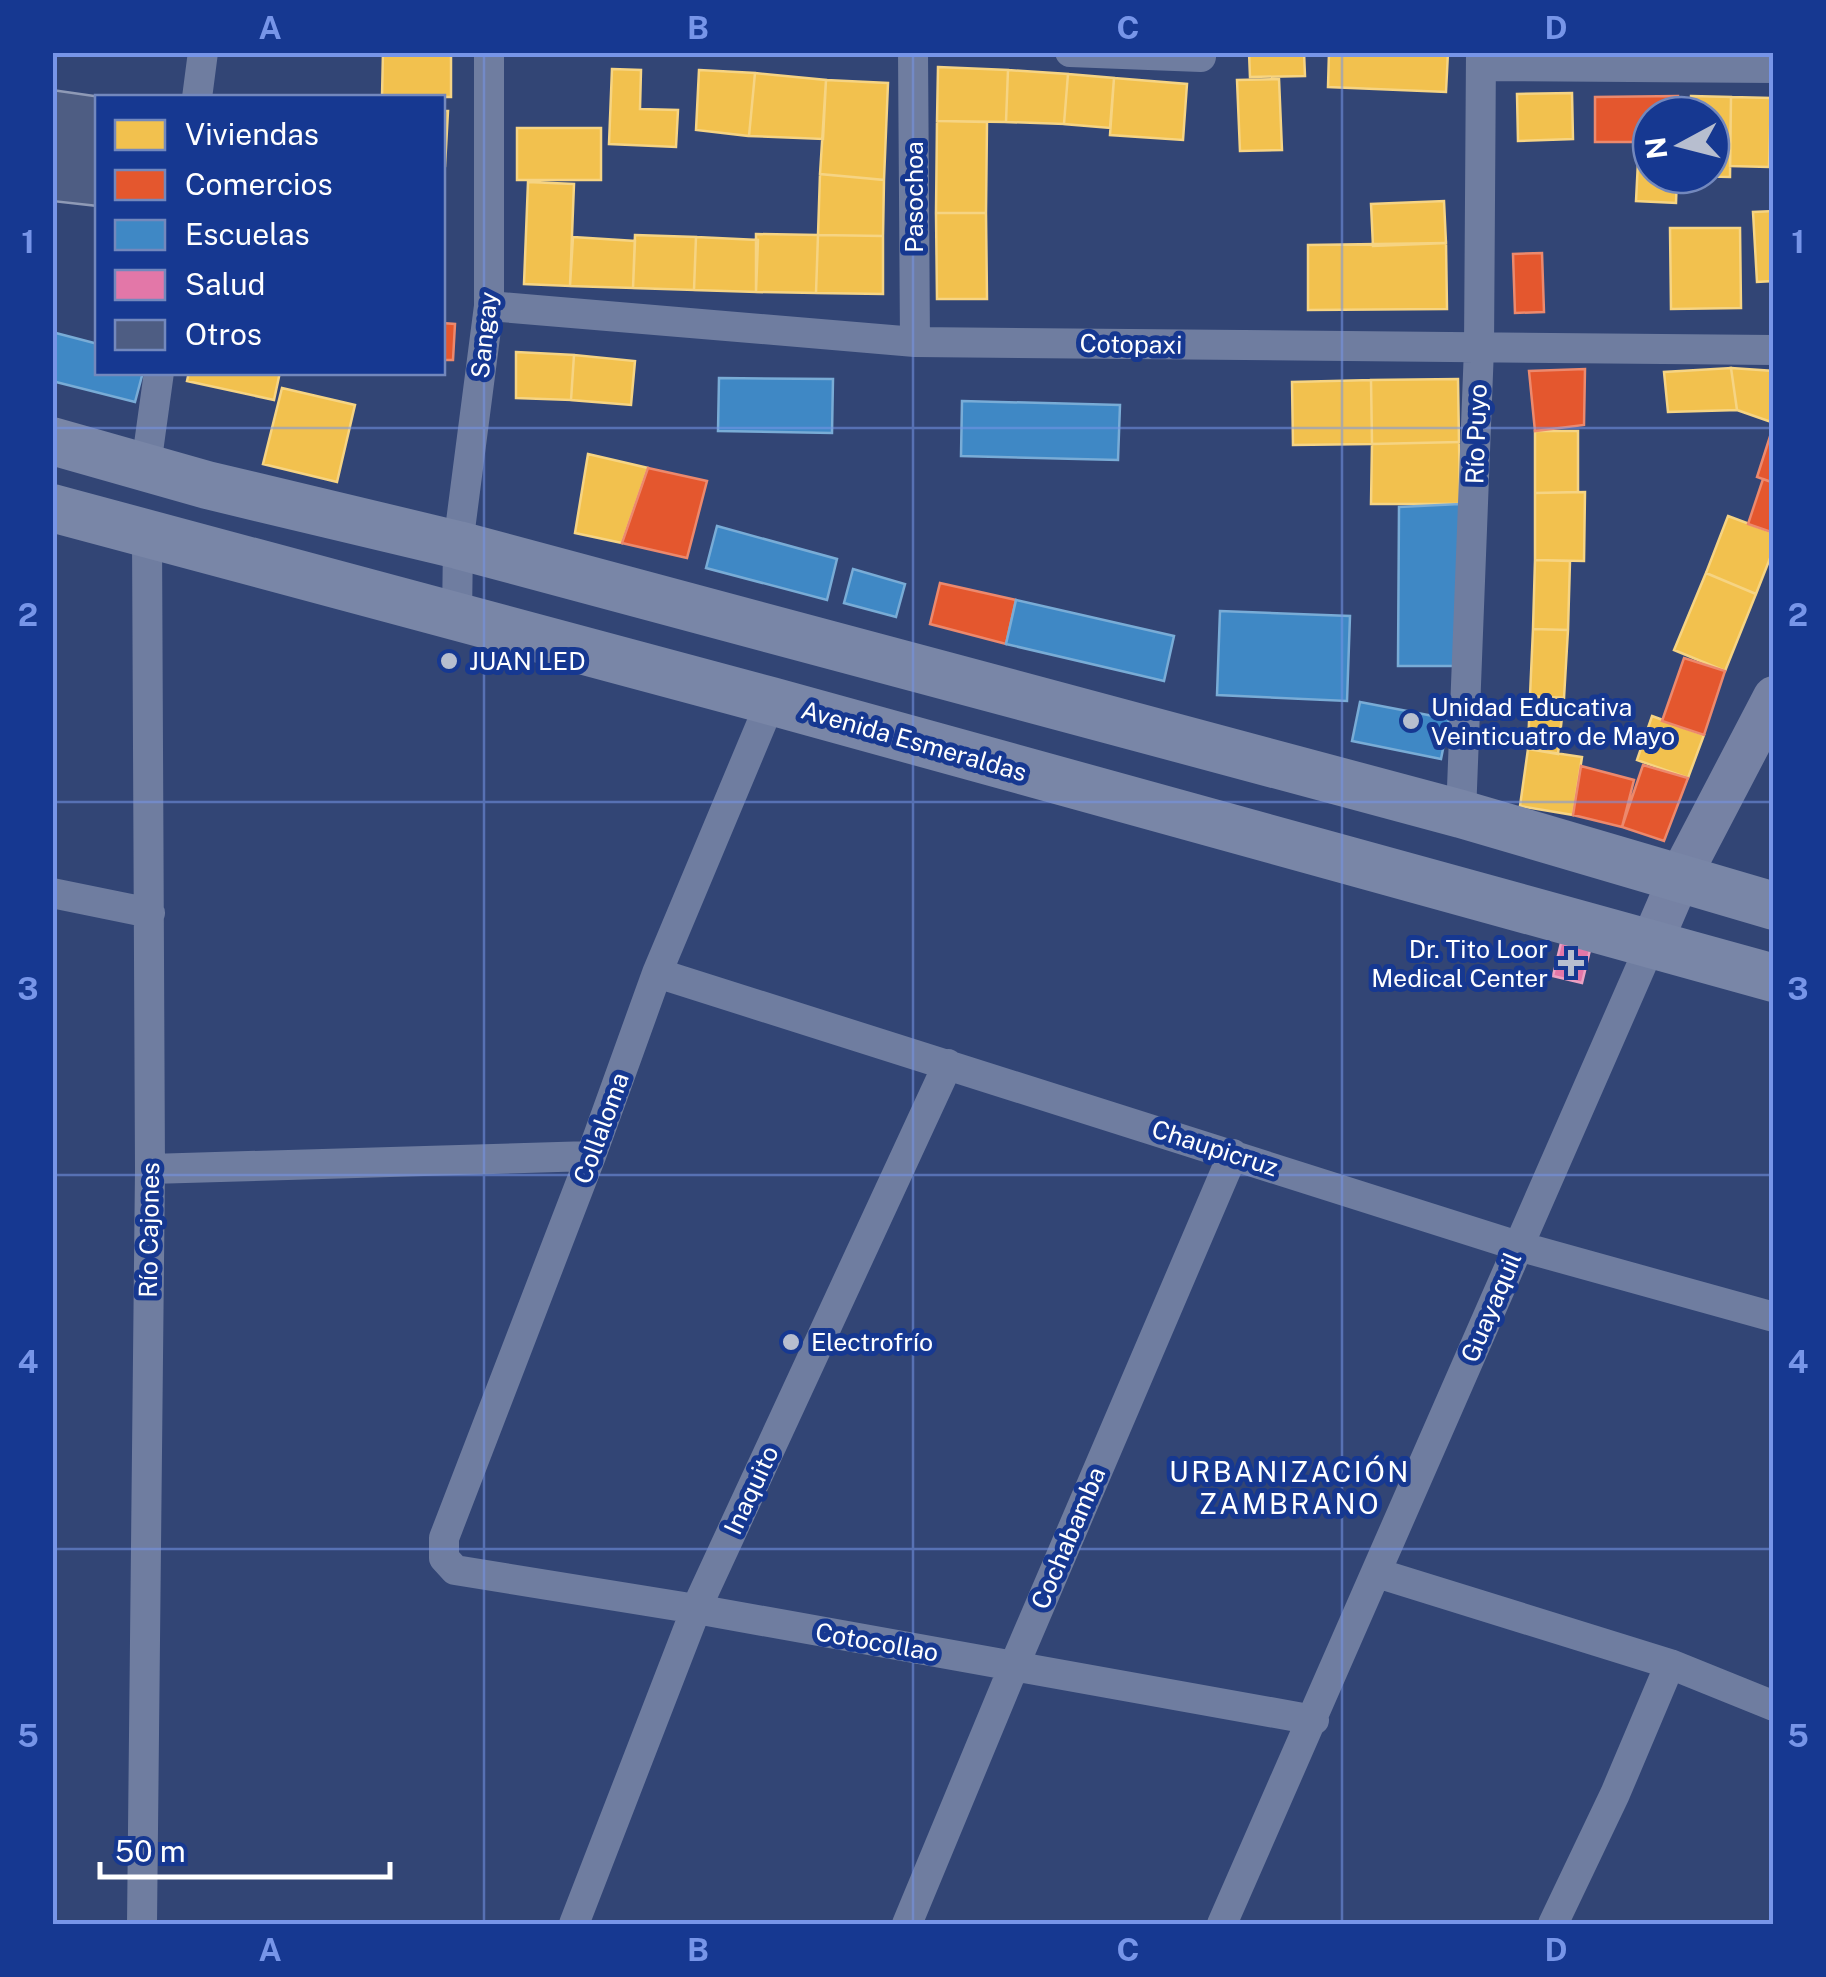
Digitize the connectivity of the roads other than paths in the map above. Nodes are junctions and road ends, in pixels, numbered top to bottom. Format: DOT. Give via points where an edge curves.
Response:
graph roads {
  1 [pos="203,52"];
  2 [pos="490,52"];
  3 [pos="913,52"];
  4 [pos="1070,52"];
  5 [pos="1201,56"];
  6 [pos="1481,60"];
  7 [pos="1774,68"];
  8 [pos="197,95"];
  9 [pos="489,306"];
  10 [pos="915,342"];
  11 [pos="1479,348"];
  12 [pos="1774,350"];
  13 [pos="159,375"];
  14 [pos="52,440"];
  15 [pos="146,466"];
  16 [pos="52,508"];
  17 [pos="147,536"];
  18 [pos="458,544"];
  19 [pos="458,616"];
  20 [pos="1774,696"];
  21 [pos="771,701"];
  22 [pos="1461,814"];
  23 [pos="1679,880"];
  24 [pos="52,893"];
  25 [pos="1774,906"];
  26 [pos="150,913"];
  27 [pos="1650,946"];
  28 [pos="657,973"];
  29 [pos="1774,978"];
  30 [pos="948,1064"];
  31 [pos="1234,1154"];
  32 [pos="591,1156"];
  33 [pos="150,1169"];
  34 [pos="1518,1246"];
  35 [pos="1774,1317"];
  36 [pos="444,1558"];
  37 [pos="1378,1572"];
  38 [pos="696,1609"];
  39 [pos="1670,1664"];
  40 [pos="1014,1666"];
  41 [pos="1774,1706"];
  42 [pos="1314,1720"];
  43 [pos="142,1924"];
  44 [pos="574,1924"];
  45 [pos="907,1924"];
  46 [pos="1222,1924"];
  47 [pos="1553,1924"];
  1 -- 8 [label="street"];
  2 -- 9 [label="street, Sangay"];
  3 -- 10 [label="street, Pasochoa"];
  4 -- 5 [label="street"];
  6 -- 7 [label="street"];
  6 -- 11 [label="street, Río Puyo"];
  9 -- 10 [label="street, Cotopaxi"];
  9 -- 18 [label="street, Sangay"];
  10 -- 11 [label="street, Cotopaxi"];
  11 -- 12 [label="street, Cotopaxi"];
  11 -- 22 [label="street, Río Puyo"];
  13 -- 15 [label="street"];
  14 -- 15 [label="main road"];
  15 -- 18 [label="main road"];
  16 -- 17 [label="main road, Avenida Esmeraldas"];
  17 -- 19 [label="main road, Avenida Esmeraldas"];
  17 -- 26 [label="street, Río Cajones"];
  18 -- 19 [label="street, Sangay"];
  18 -- 22 [label="main road"];
  19 -- 21 [label="main road, Avenida Esmeraldas"];
  20 -- 23 [label="street, Guayaquil"];
  21 -- 27 [label="main road, Avenida Esmeraldas"];
  21 -- 28 [label="street, Collaloma"];
  22 -- 23 [label="main road"];
  23 -- 25 [label="main road"];
  23 -- 27 [label="street, Guayaquil"];
  24 -- 26 [label="street"];
  26 -- 33 [label="street, Río Cajones"];
  27 -- 29 [label="main road, Avenida Esmeraldas"];
  27 -- 34 [label="street, Guayaquil"];
  28 -- 30 [label="street, Chaupicruz"];
  28 -- 32 [label="street, Collaloma"];
  30 -- 31 [label="street, Chaupicruz"];
  30 -- 38 [label="street, Inaquito"];
  31 -- 34 [label="street, Chaupicruz"];
  31 -- 40 [label="street, Cochabamba"];
  32 -- 33 [label="street"];
  32 -- 36 [label="street, Collaloma" via="444,1538"];
  33 -- 43 [label="street, Río Cajones"];
  34 -- 35 [label="street, Chaupicruz"];
  34 -- 37 [label="street, Guayaquil"];
  36 -- 38 [label="street, Cotocollao" via="455,1570"];
  37 -- 39 [label="street"];
  37 -- 42 [label="street, Guayaquil"];
  38 -- 40 [label="street, Cotocollao"];
  38 -- 44 [label="street, Inaquito"];
  39 -- 41 [label="street"];
  39 -- 47 [label="street"];
  40 -- 42 [label="street, Cotocollao"];
  40 -- 45 [label="street, Cochabamba"];
  42 -- 46 [label="street, Guayaquil"];
}
